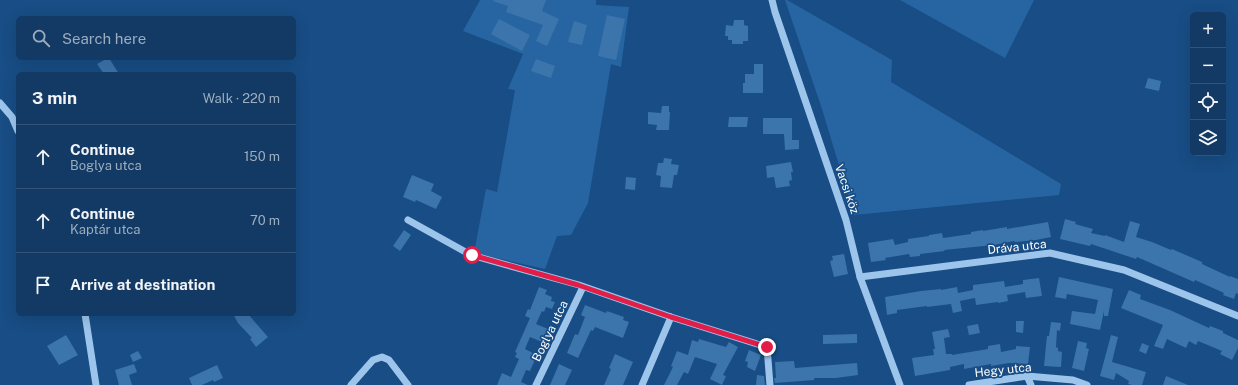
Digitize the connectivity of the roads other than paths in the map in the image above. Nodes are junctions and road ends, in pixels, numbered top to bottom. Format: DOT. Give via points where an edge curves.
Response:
graph roads {
  1 [pos="772,0"];
  2 [pos="0,103"];
  3 [pos="16,126"];
  4 [pos="408,220"];
  5 [pos="860,277"];
  6 [pos="583,287"];
  7 [pos="85,316"];
  8 [pos="1238,316"];
  9 [pos="671,317"];
  10 [pos="1027,376"];
  11 [pos="96,385"];
  12 [pos="351,385"];
  13 [pos="408,385"];
  14 [pos="536,385"];
  15 [pos="642,385"];
  16 [pos="770,385"];
  17 [pos="900,385"];
  18 [pos="969,385"];
  19 [pos="1031,385"];
  20 [pos="1087,385"];
  1 -- 5 [label="street, Vacsi köz" via="846,220"];
  2 -- 3 [label="street"];
  4 -- 6 [label="street, Boglya utca" via="472,255"];
  5 -- 8 [label="street, Dráva utca" via="1050,253 1124,270"];
  5 -- 17 [label="street, Vacsi köz"];
  6 -- 9 [label="street, Boglya utca"];
  6 -- 14 [label="street, Boglya utca"];
  7 -- 11 [label="street"];
  9 -- 15 [label="street"];
  9 -- 16 [label="street, Boglya utca" via="767,347"];
  10 -- 18 [label="street, Hegy utca"];
  10 -- 19 [label="street"];
  10 -- 20 [label="street, Hegy utca" via="1073,380"];
  12 -- 13 [label="street" via="373,360 382,357 389,360"];
}
